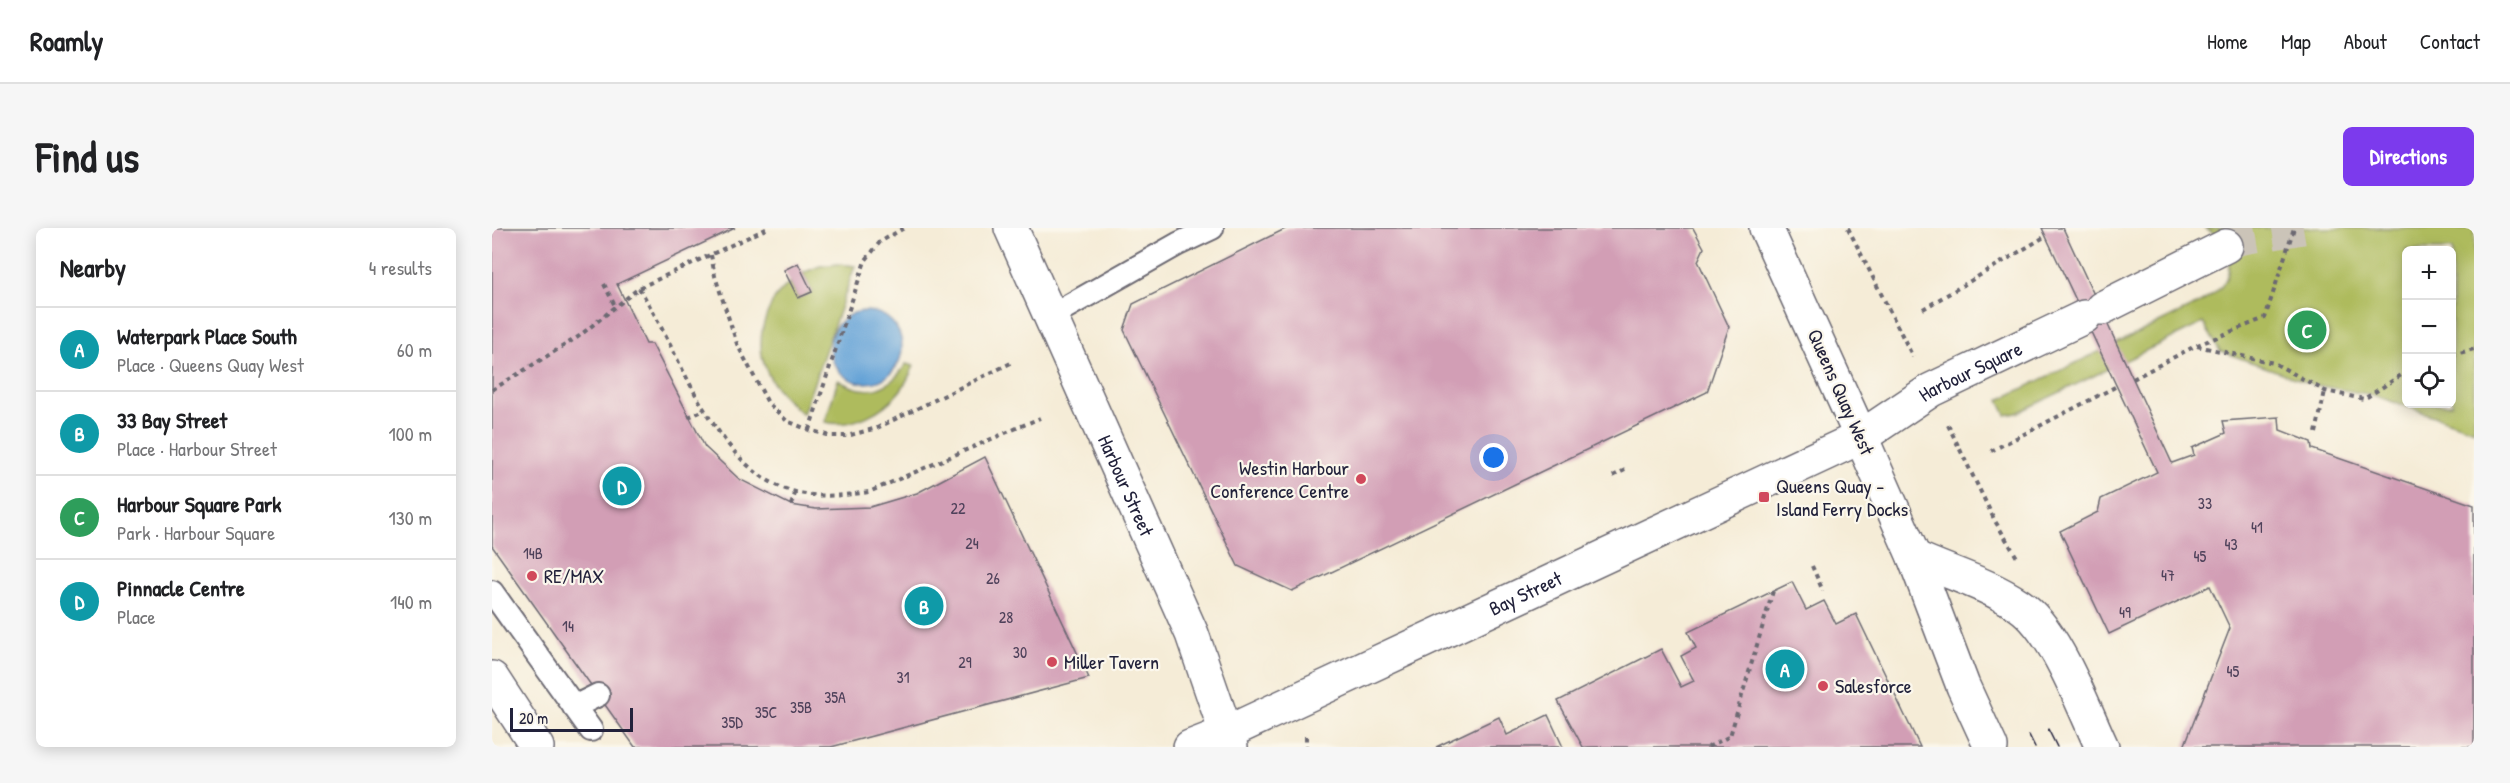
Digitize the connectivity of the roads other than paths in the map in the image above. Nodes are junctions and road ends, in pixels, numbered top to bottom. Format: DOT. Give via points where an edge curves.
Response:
graph roads {
  1 [pos="1011,228"];
  2 [pos="1212,228"];
  3 [pos="1766,228"];
  4 [pos="2226,246"];
  5 [pos="1049,317"];
  6 [pos="1861,437"];
  7 [pos="1914,557"];
  8 [pos="492,592"];
  9 [pos="492,678"];
  10 [pos="597,695"];
  11 [pos="574,707"];
  12 [pos="591,730"];
  13 [pos="1229,740"];
  14 [pos="537,747"];
  15 [pos="1190,747"];
  16 [pos="1991,747"];
  17 [pos="2102,747"];
  1 -- 5 [label="main road, Harbour Street"];
  2 -- 5 [label="lane"];
  3 -- 6 [label="main road, Queens Quay West"];
  4 -- 6 [label="main road, Harbour Square" via="1931,390"];
  5 -- 13 [label="main road, Harbour Street" via="1192,634"];
  6 -- 7 [label="main road, Queens Quay West"];
  6 -- 13 [label="main road, Bay Street"];
  7 -- 16 [label="main road, Queens Quay West" via="1962,686"];
  7 -- 17 [label="main road" via="2021,606 2039,624 2059,654"];
  8 -- 11 [label="lane"];
  9 -- 14 [label="main road"];
  10 -- 11 [label="lane"];
  11 -- 12 [label="lane"];
  13 -- 15 [label="main road, Bay Street"];
}
